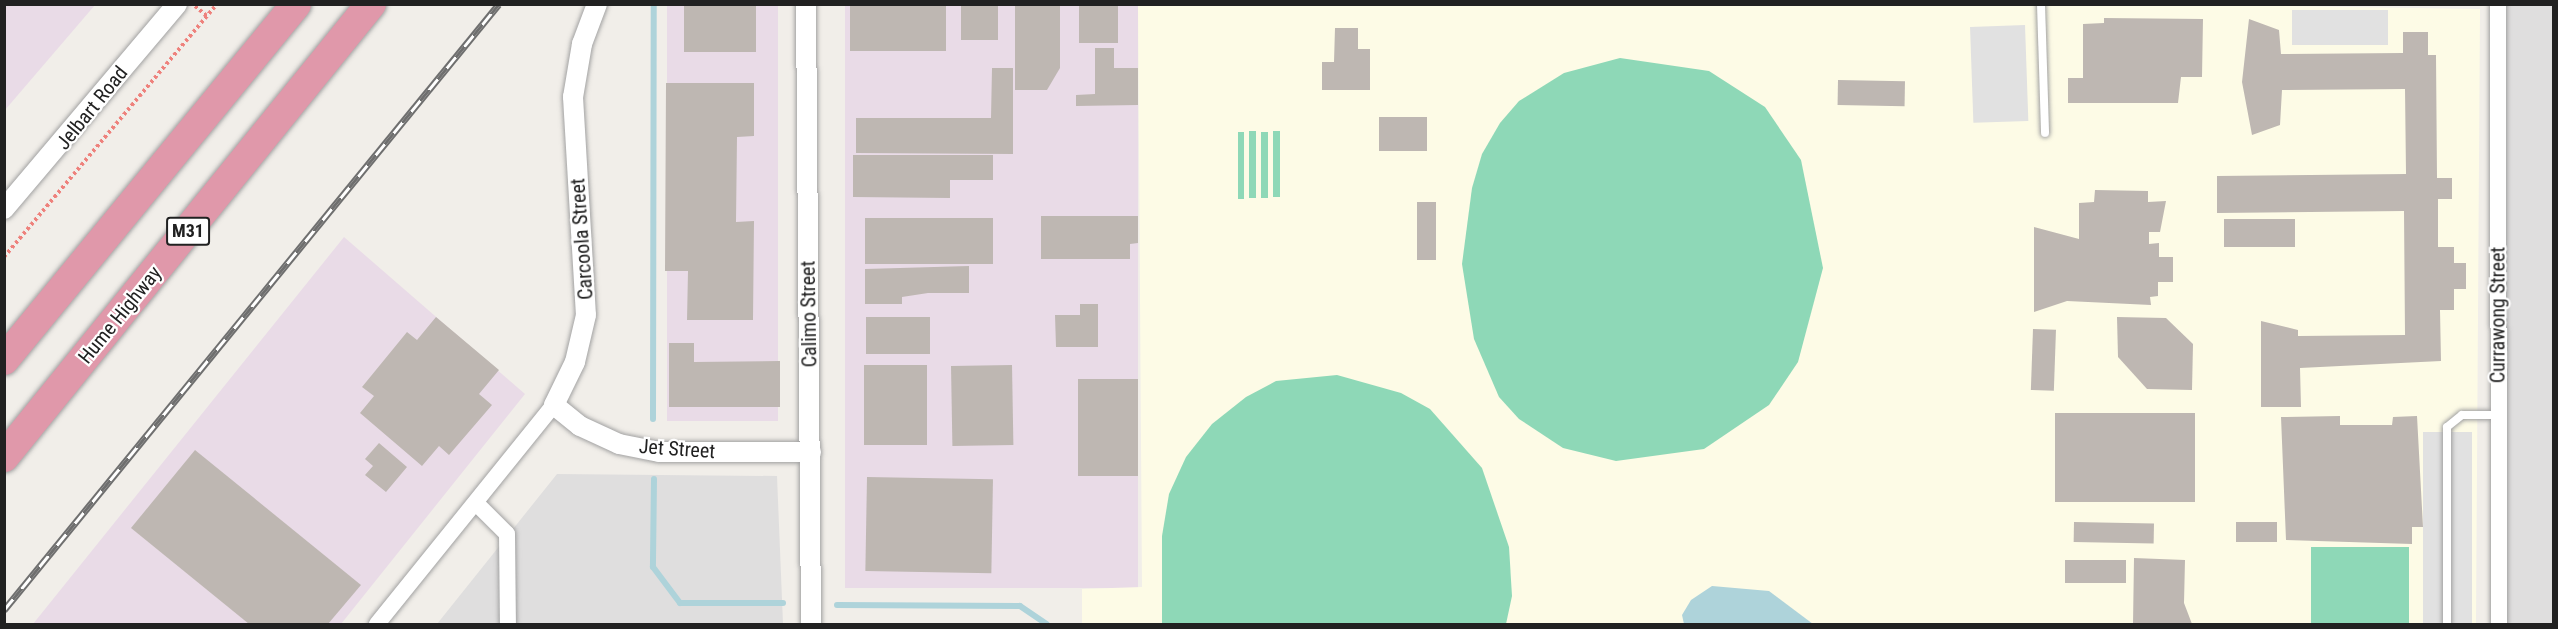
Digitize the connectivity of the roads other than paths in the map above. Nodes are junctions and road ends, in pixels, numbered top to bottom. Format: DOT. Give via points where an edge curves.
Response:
graph roads {
  1 [pos="177,4"];
  2 [pos="296,4"];
  3 [pos="371,4"];
  4 [pos="597,4"];
  5 [pos="806,4"];
  6 [pos="2041,4"];
  7 [pos="2498,4"];
  8 [pos="2045,133"];
  9 [pos="4,209"];
  10 [pos="4,360"];
  11 [pos="554,405"];
  12 [pos="2498,415"];
  13 [pos="811,452"];
  14 [pos="4,457"];
  15 [pos="477,504"];
  16 [pos="377,624"];
  17 [pos="508,624"];
  18 [pos="811,624"];
  19 [pos="2447,624"];
  20 [pos="2499,624"];
  1 -- 9 [label="street, Jelbart Road"];
  2 -- 10 [label="highway"];
  3 -- 14 [label="highway, Hume Highway / M31"];
  4 -- 11 [label="street, Carcoola Street" via="582,44 573,97 586,315 575,362"];
  5 -- 13 [label="street, Calimo Street"];
  6 -- 8 [label="lane"];
  7 -- 12 [label="street, Currawong Street"];
  11 -- 13 [label="street, Jet Street" via="599,435 659,452"];
  11 -- 15 [label="street, Carcoola Street"];
  12 -- 19 [label="lane" via="2462,415 2447,427"];
  12 -- 20 [label="street, Currawong Street"];
  13 -- 18 [label="street, Calimo Street"];
  15 -- 16 [label="street, Carcoola Street"];
  15 -- 17 [label="street" via="507,534"];
}
